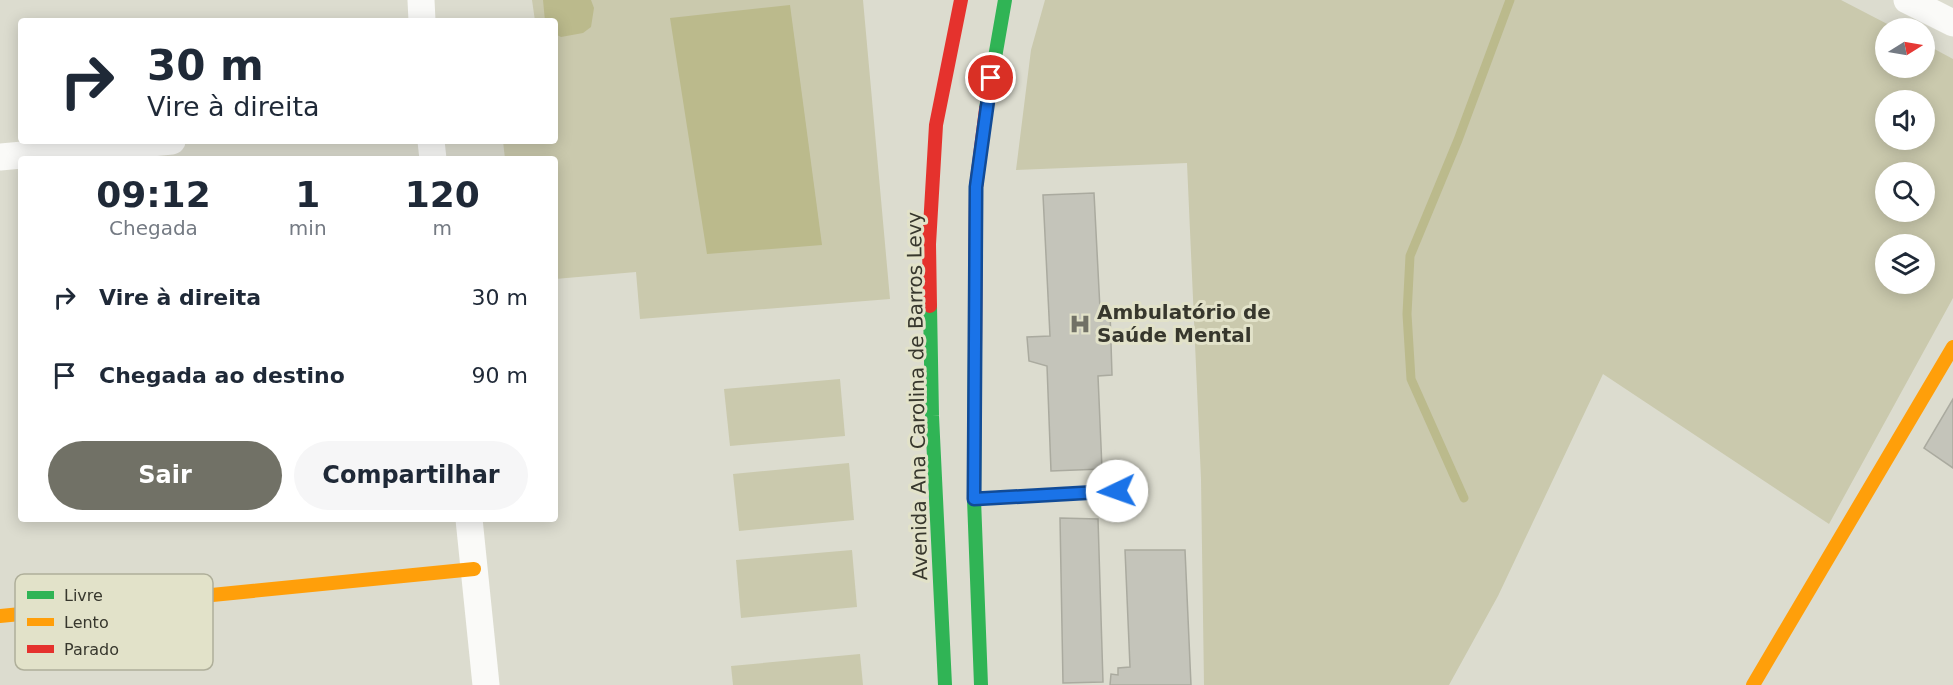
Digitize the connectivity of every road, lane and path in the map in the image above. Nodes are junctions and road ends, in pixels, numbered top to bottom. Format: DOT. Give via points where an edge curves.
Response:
graph roads {
  1 [pos="421,0"];
  2 [pos="961,0"];
  3 [pos="1005,0"];
  4 [pos="1907,0"];
  5 [pos="422,18"];
  6 [pos="1953,23"];
  7 [pos="140,144"];
  8 [pos="0,157"];
  9 [pos="1953,347"];
  10 [pos="1117,491"];
  11 [pos="974,499"];
  12 [pos="469,522"];
  13 [pos="474,569"];
  14 [pos="213,595"];
  15 [pos="15,615"];
  16 [pos="0,616"];
  17 [pos="486,685"];
  18 [pos="945,685"];
  19 [pos="981,685"];
  20 [pos="1754,685"];
  1 -- 5 [label="street"];
  2 -- 18 [label="street, Avenida Ana Carolina de Barros Levy" via="936,125 929,244 932,416"];
  3 -- 11 [label="street" via="976,187"];
  4 -- 6 [label="street"];
  7 -- 8 [label="street"];
  9 -- 20 [label="street"];
  10 -- 11 [label="lane"];
  11 -- 19 [label="street"];
  12 -- 13 [label="street"];
  13 -- 14 [label="street"];
  13 -- 17 [label="street"];
  15 -- 16 [label="street"];
}
